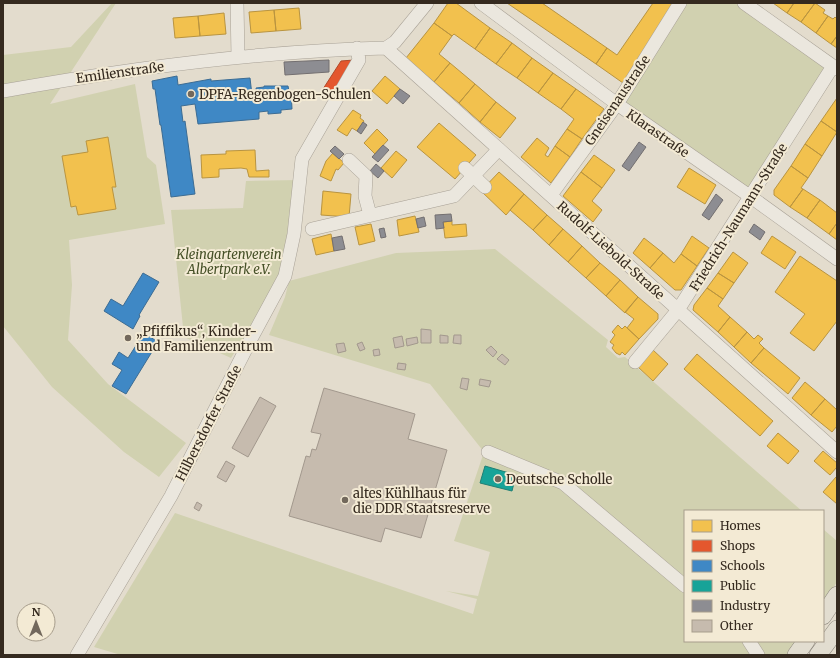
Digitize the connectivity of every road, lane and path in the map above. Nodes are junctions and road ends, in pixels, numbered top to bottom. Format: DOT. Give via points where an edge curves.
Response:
graph roads {
  1 [pos="237,3"];
  2 [pos="428,3"];
  3 [pos="481,3"];
  4 [pos="680,3"];
  5 [pos="744,3"];
  6 [pos="357,48"];
  7 [pos="386,48"];
  8 [pos="238,57"];
  9 [pos="835,67"];
  10 [pos="3,91"];
  11 [pos="617,104"];
  12 [pos="498,149"];
  13 [pos="349,160"];
  14 [pos="469,172"];
  15 [pos="485,187"];
  16 [pos="551,196"];
  17 [pos="751,197"];
  18 [pos="370,215"];
  19 [pos="312,230"];
  20 [pos="837,259"];
  21 [pos="678,310"];
  22 [pos="635,362"];
  23 [pos="488,452"];
  24 [pos="837,452"];
  25 [pos="684,585"];
  26 [pos="837,595"];
  27 [pos="824,614"];
  28 [pos="837,629"];
  29 [pos="750,642"];
  30 [pos="805,642"];
  31 [pos="77,655"];
  32 [pos="758,655"];
  33 [pos="796,655"];
  34 [pos="818,655"];
  1 -- 8 [label="street"];
  2 -- 7 [label="street" via="395,42"];
  3 -- 11 [label="street, Klarastraße"];
  4 -- 11 [label="street, Gneisenaustraße"];
  5 -- 9 [label="street"];
  6 -- 7 [label="street, Emilienstraße"];
  6 -- 8 [label="street, Emilienstraße"];
  6 -- 31 [label="street, Hilbersdorfer Straße" via="359,60 302,159 294,234 285,276 171,496"];
  7 -- 12 [label="street, Rudolf-Liebold-Straße"];
  8 -- 10 [label="street, Emilienstraße" via="120,71"];
  9 -- 17 [label="street, Friedrich-Naumann-Straße"];
  11 -- 16 [label="street, Gneisenaustraße"];
  11 -- 17 [label="street, Klarastraße"];
  12 -- 14 [label="street"];
  12 -- 16 [label="street, Rudolf-Liebold-Straße"];
  13 -- 18 [label="street" via="366,176 365,196"];
  14 -- 15 [label="street"];
  14 -- 18 [label="street" via="454,196"];
  16 -- 21 [label="street, Rudolf-Liebold-Straße"];
  17 -- 20 [label="street, Klarastraße"];
  17 -- 21 [label="street, Friedrich-Naumann-Straße"];
  18 -- 19 [label="street"];
  21 -- 22 [label="street, Friedrich-Naumann-Straße"];
  21 -- 24 [label="street, Rudolf-Liebold-Straße"];
  23 -- 25 [label="street" via="563,483"];
  26 -- 27 [label="main road"];
  28 -- 34 [label="main road"];
  29 -- 32 [label="street"];
  30 -- 33 [label="main road"];
}
